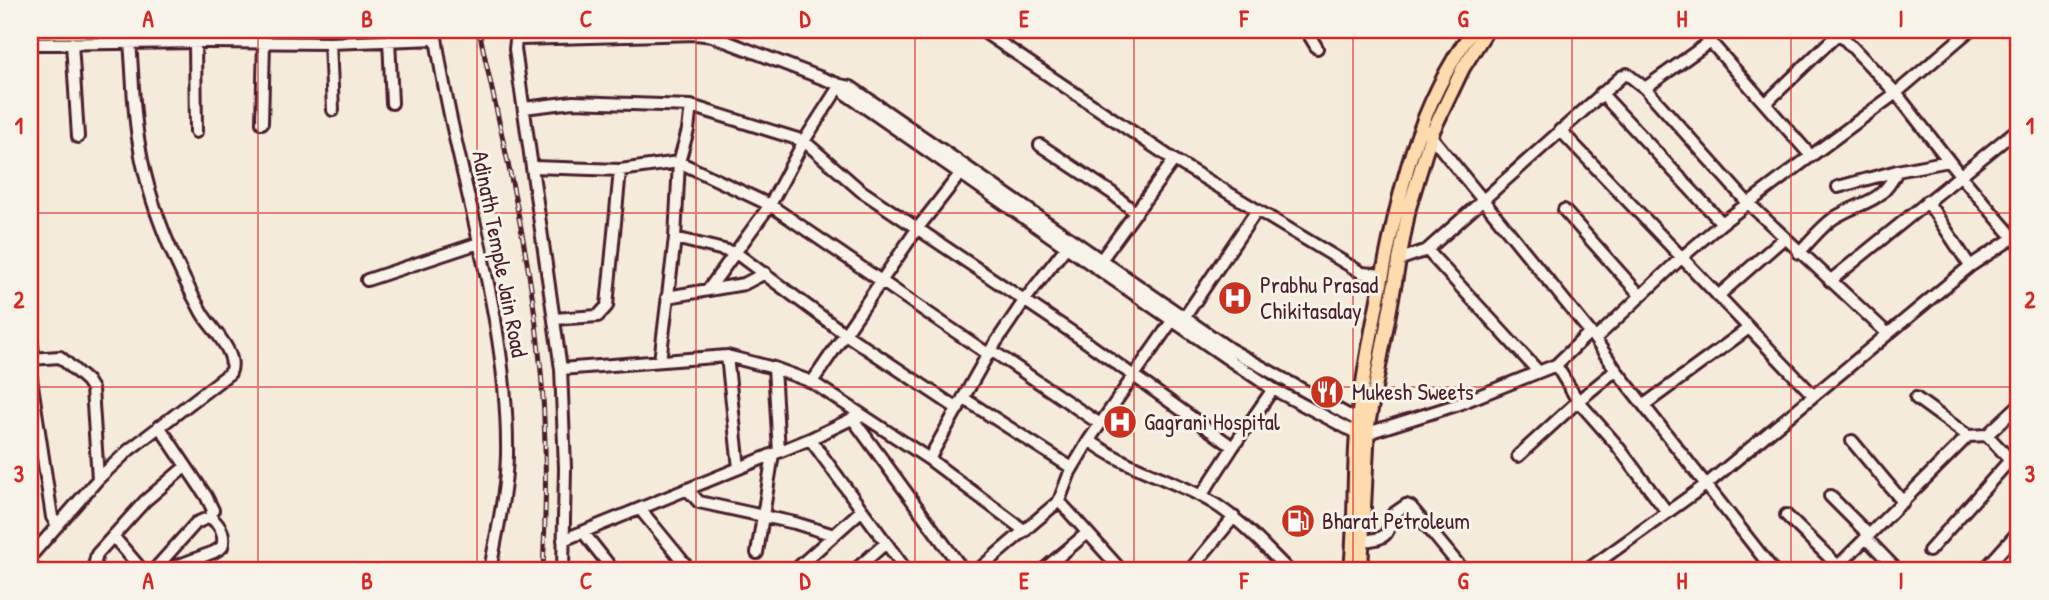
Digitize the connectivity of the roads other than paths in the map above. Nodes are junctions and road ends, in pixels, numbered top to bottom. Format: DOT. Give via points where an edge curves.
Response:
graph roads {
  1 [pos="250,30"];
  2 [pos="981,30"];
  3 [pos="1306,30"];
  4 [pos="1474,30"];
  5 [pos="1487,30"];
  6 [pos="1700,30"];
  7 [pos="1970,30"];
  8 [pos="1839,31"];
  9 [pos="30,32"];
  10 [pos="435,34"];
  11 [pos="389,40"];
  12 [pos="1711,41"];
  13 [pos="195,42"];
  14 [pos="264,42"];
  15 [pos="72,43"];
  16 [pos="130,43"];
  17 [pos="330,43"];
  18 [pos="30,44"];
  19 [pos="1317,48"];
  20 [pos="840,85"];
  21 [pos="1645,88"];
  22 [pos="1601,93"];
  23 [pos="1896,93"];
  24 [pos="392,103"];
  25 [pos="1766,103"];
  26 [pos="691,106"];
  27 [pos="524,108"];
  28 [pos="333,110"];
  29 [pos="262,123"];
  30 [pos="1420,124"];
  31 [pos="2019,128"];
  32 [pos="1560,130"];
  33 [pos="196,132"];
  34 [pos="1431,135"];
  35 [pos="78,137"];
  36 [pos="804,141"];
  37 [pos="1040,145"];
  38 [pos="1811,156"];
  39 [pos="1174,160"];
  40 [pos="1949,161"];
  41 [pos="679,162"];
  42 [pos="533,167"];
  43 [pos="620,170"];
  44 [pos="1898,171"];
  45 [pos="960,174"];
  46 [pos="1960,175"];
  47 [pos="1838,187"];
  48 [pos="1482,201"];
  49 [pos="1927,201"];
  50 [pos="1747,202"];
  51 [pos="770,205"];
  52 [pos="1257,210"];
  53 [pos="1564,210"];
  54 [pos="1136,213"];
  55 [pos="1722,223"];
  56 [pos="917,229"];
  57 [pos="676,238"];
  58 [pos="1784,238"];
  59 [pos="2017,238"];
  60 [pos="479,243"];
  61 [pos="1067,246"];
  62 [pos="1427,250"];
  63 [pos="736,253"];
  64 [pos="1799,253"];
  65 [pos="1681,258"];
  66 [pos="1101,260"];
  67 [pos="1398,260"];
  68 [pos="1970,266"];
  69 [pos="765,273"];
  70 [pos="1383,275"];
  71 [pos="367,280"];
  72 [pos="880,281"];
  73 [pos="1830,281"];
  74 [pos="708,290"];
  75 [pos="1641,296"];
  76 [pos="1718,296"];
  77 [pos="667,297"];
  78 [pos="1024,301"];
  79 [pos="1184,318"];
  80 [pos="554,320"];
  81 [pos="1172,321"];
  82 [pos="1749,328"];
  83 [pos="30,334"];
  84 [pos="845,334"];
  85 [pos="1888,334"];
  86 [pos="1593,335"];
  87 [pos="989,352"];
  88 [pos="727,356"];
  89 [pos="32,359"];
  90 [pos="660,361"];
  91 [pos="1556,365"];
  92 [pos="774,368"];
  93 [pos="561,369"];
  94 [pos="1537,370"];
  95 [pos="1616,370"];
  96 [pos="30,372"];
  97 [pos="1133,377"];
  98 [pos="812,382"];
  99 [pos="1273,389"];
  100 [pos="1814,396"];
  101 [pos="963,398"];
  102 [pos="1916,398"];
  103 [pos="1578,401"];
  104 [pos="1644,405"];
  105 [pos="2019,405"];
  106 [pos="958,410"];
  107 [pos="856,416"];
  108 [pos="1100,424"];
  109 [pos="159,426"];
  110 [pos="1365,430"];
  111 [pos="1987,435"];
  112 [pos="1968,436"];
  113 [pos="810,439"];
  114 [pos="1089,440"];
  115 [pos="1852,440"];
  116 [pos="1233,447"];
  117 [pos="776,453"];
  118 [pos="1518,456"];
  119 [pos="929,460"];
  120 [pos="2010,460"];
  121 [pos="186,466"];
  122 [pos="739,468"];
  123 [pos="1072,468"];
  124 [pos="2019,469"];
  125 [pos="98,479"];
  126 [pos="1707,484"];
  127 [pos="687,489"];
  128 [pos="1202,496"];
  129 [pos="1830,496"];
  130 [pos="1059,501"];
  131 [pos="1903,502"];
  132 [pos="640,509"];
  133 [pos="862,510"];
  134 [pos="1667,512"];
  135 [pos="1786,515"];
  136 [pos="763,516"];
  137 [pos="210,517"];
  138 [pos="1234,517"];
  139 [pos="57,525"];
  140 [pos="1025,531"];
  141 [pos="2019,531"];
  142 [pos="583,532"];
  143 [pos="1087,533"];
  144 [pos="834,535"];
  145 [pos="113,536"];
  146 [pos="1868,537"];
  147 [pos="563,540"];
  148 [pos="1363,541"];
  149 [pos="886,543"];
  150 [pos="1929,551"];
  151 [pos="757,553"];
  152 [pos="30,558"];
  153 [pos="30,563"];
  154 [pos="1052,568"];
  155 [pos="1836,568"];
  156 [pos="34,570"];
  157 [pos="93,570"];
  158 [pos="142,570"];
  159 [pos="154,570"];
  160 [pos="166,570"];
  161 [pos="490,570"];
  162 [pos="564,570"];
  163 [pos="613,570"];
  164 [pos="690,570"];
  165 [pos="795,570"];
  166 [pos="855,570"];
  167 [pos="906,570"];
  168 [pos="963,570"];
  169 [pos="978,570"];
  170 [pos="1121,570"];
  171 [pos="1190,570"];
  172 [pos="1288,570"];
  173 [pos="1350,570"];
  174 [pos="1361,570"];
  175 [pos="1463,570"];
  176 [pos="1587,570"];
  177 [pos="1773,570"];
  178 [pos="1897,570"];
  179 [pos="1984,570"];
  1 -- 9 [label="main road"];
  2 -- 39 [label="street"];
  3 -- 19 [label="street"];
  4 -- 30 [label="main road"];
  5 -- 34 [label="main road"];
  6 -- 12 [label="street"];
  7 -- 23 [label="street"];
  8 -- 23 [label="street"];
  8 -- 25 [label="street"];
  10 -- 11 [label="street"];
  10 -- 60 [label="street, Adinath Temple Jain Road"];
  11 -- 17 [label="street"];
  11 -- 24 [label="street"];
  12 -- 21 [label="street"];
  12 -- 25 [label="street"];
  13 -- 14 [label="street"];
  13 -- 16 [label="street"];
  13 -- 33 [label="street"];
  14 -- 17 [label="street"];
  14 -- 29 [label="street"];
  15 -- 16 [label="street"];
  15 -- 18 [label="street"];
  15 -- 35 [label="street"];
  16 -- 109 [label="street" via="139,144 156,215 202,313 230,356 232,368"];
  17 -- 28 [label="street"];
  20 -- 27 [label="street" via="712,36 525,38 516,41 515,49"];
  20 -- 36 [label="street"];
  20 -- 45 [label="street" via="847,95"];
  20 -- 66 [label="street" via="851,87"];
  21 -- 22 [label="street" via="1628,74"];
  21 -- 50 [label="street"];
  22 -- 32 [label="street"];
  22 -- 55 [label="street"];
  23 -- 38 [label="street"];
  23 -- 40 [label="street"];
  25 -- 38 [label="street"];
  26 -- 27 [label="street" via="573,102"];
  26 -- 36 [label="street"];
  26 -- 41 [label="street"];
  27 -- 42 [label="street"];
  30 -- 34 [label="street"];
  30 -- 70 [label="main road"];
  31 -- 46 [label="street"];
  32 -- 48 [label="street"];
  32 -- 65 [label="street"];
  34 -- 48 [label="street"];
  34 -- 67 [label="main road"];
  36 -- 51 [label="street"];
  36 -- 56 [label="street" via="860,190"];
  37 -- 54 [label="street"];
  38 -- 50 [label="street"];
  39 -- 52 [label="street"];
  39 -- 54 [label="street"];
  40 -- 44 [label="street"];
  40 -- 46 [label="street"];
  41 -- 43 [label="street"];
  41 -- 51 [label="street"];
  41 -- 57 [label="street"];
  42 -- 43 [label="street"];
  42 -- 80 [label="street"];
  43 -- 80 [label="street" via="607,306 598,316"];
  44 -- 47 [label="street"];
  44 -- 64 [label="street" via="1884,193 1833,219"];
  45 -- 56 [label="street"];
  45 -- 61 [label="street"];
  46 -- 49 [label="street"];
  46 -- 59 [label="street"];
  48 -- 62 [label="street"];
  48 -- 86 [label="street"];
  49 -- 68 [label="street"];
  49 -- 73 [label="street"];
  50 -- 55 [label="street"];
  50 -- 58 [label="street"];
  51 -- 63 [label="street"];
  51 -- 72 [label="street"];
  52 -- 70 [label="street" via="1362,273"];
  52 -- 79 [label="street"];
  53 -- 75 [label="street"];
  54 -- 66 [label="street"];
  55 -- 65 [label="street"];
  56 -- 72 [label="street"];
  56 -- 78 [label="street"];
  57 -- 63 [label="street"];
  57 -- 77 [label="street"];
  58 -- 64 [label="street"];
  58 -- 76 [label="street"];
  59 -- 68 [label="street"];
  60 -- 71 [label="street"];
  60 -- 161 [label="street, Adinath Temple Jain Road" via="503,377 507,453 505,495"];
  61 -- 78 [label="street"];
  61 -- 81 [label="street"];
  62 -- 67 [label="street"];
  62 -- 94 [label="street"];
  63 -- 69 [label="street"];
  63 -- 74 [label="street"];
  64 -- 73 [label="street"];
  65 -- 75 [label="street"];
  65 -- 76 [label="street"];
  66 -- 79 [label="street"];
  67 -- 110 [label="main road"];
  68 -- 85 [label="street"];
  69 -- 74 [label="street" via="744,284"];
  69 -- 84 [label="street"];
  70 -- 110 [label="main road"];
  72 -- 84 [label="street"];
  72 -- 87 [label="street"];
  73 -- 85 [label="street"];
  74 -- 77 [label="street"];
  75 -- 86 [label="street"];
  76 -- 82 [label="street"];
  77 -- 90 [label="street"];
  78 -- 87 [label="street"];
  78 -- 97 [label="street"];
  79 -- 110 [label="street"];
  80 -- 93 [label="street"];
  81 -- 97 [label="street"];
  81 -- 99 [label="street"];
  82 -- 100 [label="street"];
  82 -- 104 [label="street"];
  83 -- 89 [label="street"];
  84 -- 98 [label="street"];
  84 -- 106 [label="street"];
  85 -- 100 [label="street"];
  86 -- 91 [label="street"];
  86 -- 95 [label="street"];
  87 -- 101 [label="street"];
  87 -- 108 [label="street"];
  88 -- 90 [label="street"];
  88 -- 92 [label="street"];
  88 -- 122 [label="street"];
  89 -- 125 [label="street" via="60,357 92,389"];
  90 -- 93 [label="street"];
  91 -- 94 [label="street"];
  91 -- 103 [label="street"];
  92 -- 98 [label="street"];
  92 -- 117 [label="street"];
  93 -- 147 [label="street"];
  94 -- 110 [label="street" via="1455,405"];
  95 -- 103 [label="street"];
  95 -- 104 [label="street"];
  96 -- 139 [label="street" via="52,517"];
  97 -- 108 [label="street"];
  97 -- 116 [label="street"];
  98 -- 107 [label="street"];
  99 -- 110 [label="street"];
  99 -- 116 [label="street"];
  100 -- 126 [label="street"];
  101 -- 106 [label="street"];
  101 -- 123 [label="street"];
  102 -- 112 [label="street"];
  103 -- 118 [label="street"];
  103 -- 134 [label="street"];
  104 -- 126 [label="street"];
  105 -- 111 [label="street"];
  106 -- 119 [label="street"];
  107 -- 113 [label="street"];
  107 -- 119 [label="street"];
  107 -- 168 [label="street"];
  108 -- 114 [label="street"];
  109 -- 121 [label="street"];
  109 -- 125 [label="street"];
  110 -- 148 [label="main road"];
  110 -- 173 [label="main road"];
  111 -- 112 [label="street"];
  111 -- 120 [label="street"];
  112 -- 131 [label="street"];
  113 -- 117 [label="street"];
  113 -- 133 [label="street"];
  114 -- 123 [label="street"];
  114 -- 128 [label="street" via="1127,464"];
  115 -- 131 [label="street"];
  116 -- 128 [label="street"];
  117 -- 122 [label="street"];
  117 -- 136 [label="street"];
  119 -- 140 [label="street"];
  120 -- 124 [label="street"];
  120 -- 150 [label="street"];
  121 -- 137 [label="street" via="213,510"];
  121 -- 145 [label="street"];
  122 -- 127 [label="street"];
  123 -- 130 [label="street"];
  125 -- 139 [label="street"];
  126 -- 134 [label="street"];
  126 -- 177 [label="street"];
  127 -- 132 [label="street"];
  127 -- 136 [label="street" via="699,502"];
  128 -- 138 [label="street"];
  129 -- 146 [label="street"];
  130 -- 140 [label="street"];
  130 -- 143 [label="street"];
  131 -- 146 [label="street"];
  132 -- 142 [label="street"];
  132 -- 164 [label="street"];
  133 -- 144 [label="street"];
  133 -- 149 [label="street"];
  134 -- 176 [label="street"];
  135 -- 155 [label="street"];
  136 -- 144 [label="street"];
  136 -- 151 [label="street"];
  137 -- 159 [label="street" via="196,523"];
  137 -- 160 [label="street" via="222,531 222,547"];
  138 -- 171 [label="street"];
  138 -- 172 [label="street"];
  139 -- 152 [label="street"];
  140 -- 169 [label="street"];
  141 -- 179 [label="street"];
  142 -- 147 [label="street"];
  142 -- 163 [label="street"];
  143 -- 154 [label="street"];
  143 -- 170 [label="street"];
  144 -- 165 [label="street"];
  145 -- 157 [label="street" via="97,554"];
  145 -- 158 [label="street"];
  146 -- 155 [label="street"];
  146 -- 178 [label="street"];
  147 -- 162 [label="street"];
  148 -- 174 [label="main road"];
  148 -- 175 [label="street" via="1388,534 1393,514 1406,505"];
  149 -- 166 [label="street"];
  149 -- 167 [label="street"];
  153 -- 156 [label="street"];
}
